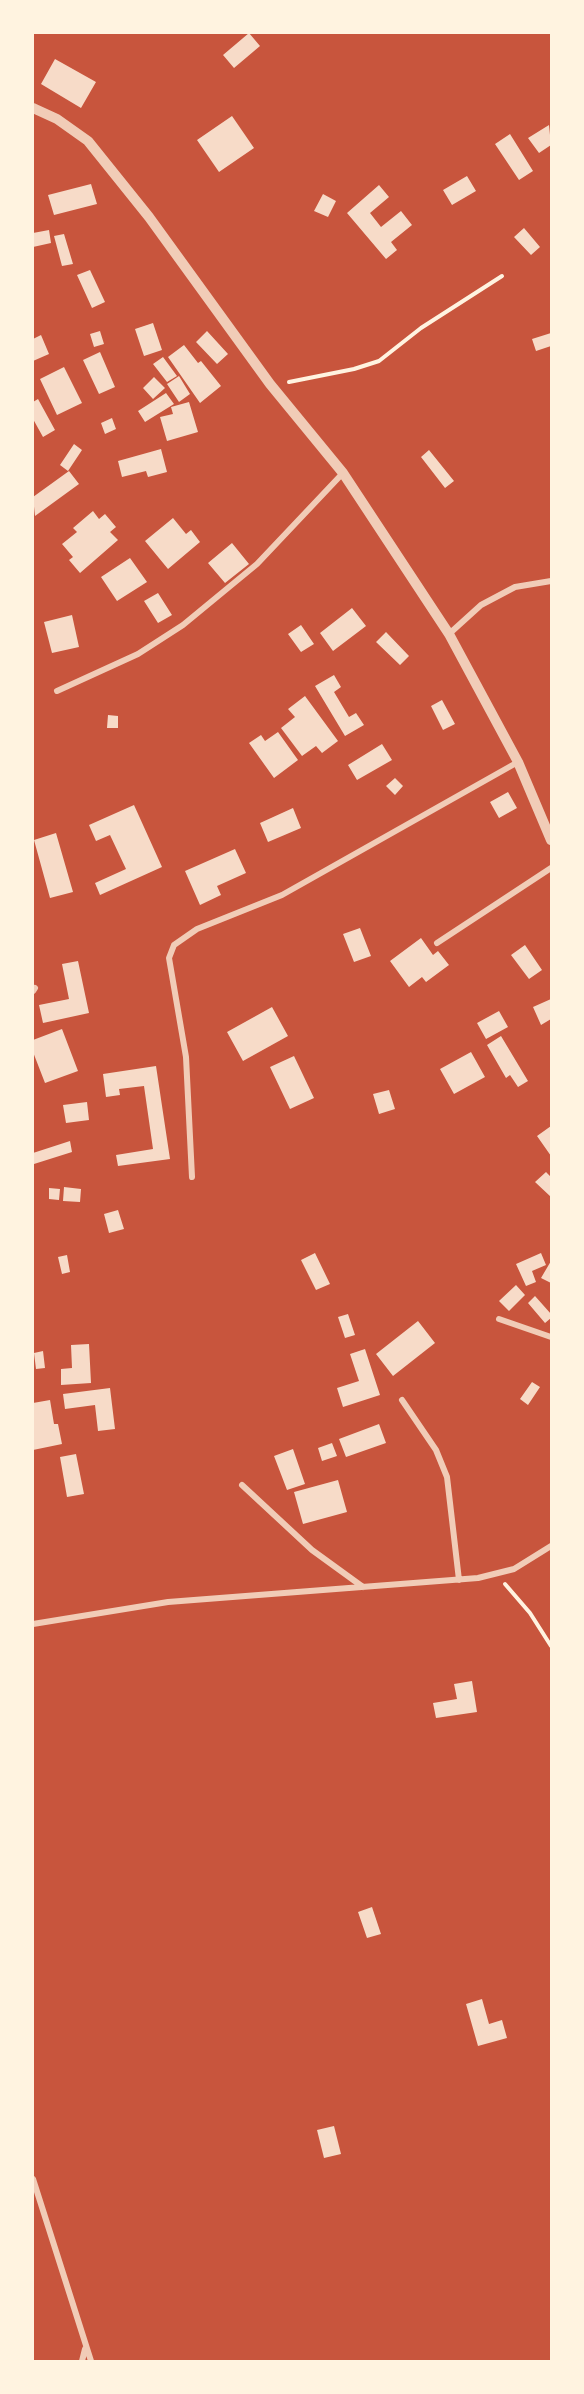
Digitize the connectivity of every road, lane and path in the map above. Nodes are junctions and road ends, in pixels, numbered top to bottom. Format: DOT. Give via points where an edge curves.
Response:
graph roads {
  1 [pos="33,108"];
  2 [pos="502,276"];
  3 [pos="270,384"];
  4 [pos="343,473"];
  5 [pos="551,581"];
  6 [pos="449,634"];
  7 [pos="57,691"];
  8 [pos="518,762"];
  9 [pos="551,840"];
  10 [pos="551,868"];
  11 [pos="437,943"];
  12 [pos="192,1177"];
  13 [pos="499,1318"];
  14 [pos="551,1337"];
  15 [pos="402,1400"];
  16 [pos="242,1485"];
  17 [pos="551,1546"];
  18 [pos="496,1575"];
  19 [pos="459,1580"];
  20 [pos="364,1588"];
  21 [pos="33,1624"];
  22 [pos="551,1646"];
  23 [pos="33,2180"];
  24 [pos="85,2348"];
  25 [pos="82,2361"];
  26 [pos="91,2361"];
  1 -- 3 [label="street" via="88,141"];
  2 -- 3 [label="path" via="421,328 379,361 302,381"];
  3 -- 4 [label="street"];
  4 -- 6 [label="street"];
  4 -- 7 [label="street" via="257,564 183,625 138,654"];
  5 -- 6 [label="street" via="507,591 481,605"];
  6 -- 8 [label="street"];
  8 -- 9 [label="street"];
  8 -- 12 [label="street" via="282,895 197,929 174,945 169,958 186,1057"];
  10 -- 11 [label="street"];
  13 -- 14 [label="street"];
  15 -- 19 [label="street" via="436,1450 451,1489"];
  16 -- 20 [label="street" via="312,1550"];
  17 -- 18 [label="street" via="514,1569"];
  18 -- 19 [label="street"];
  18 -- 22 [label="path" via="530,1613"];
  19 -- 20 [label="street"];
  20 -- 21 [label="street" via="168,1602"];
  23 -- 24 [label="street"];
  24 -- 25 [label="street"];
  24 -- 26 [label="street"];
}
